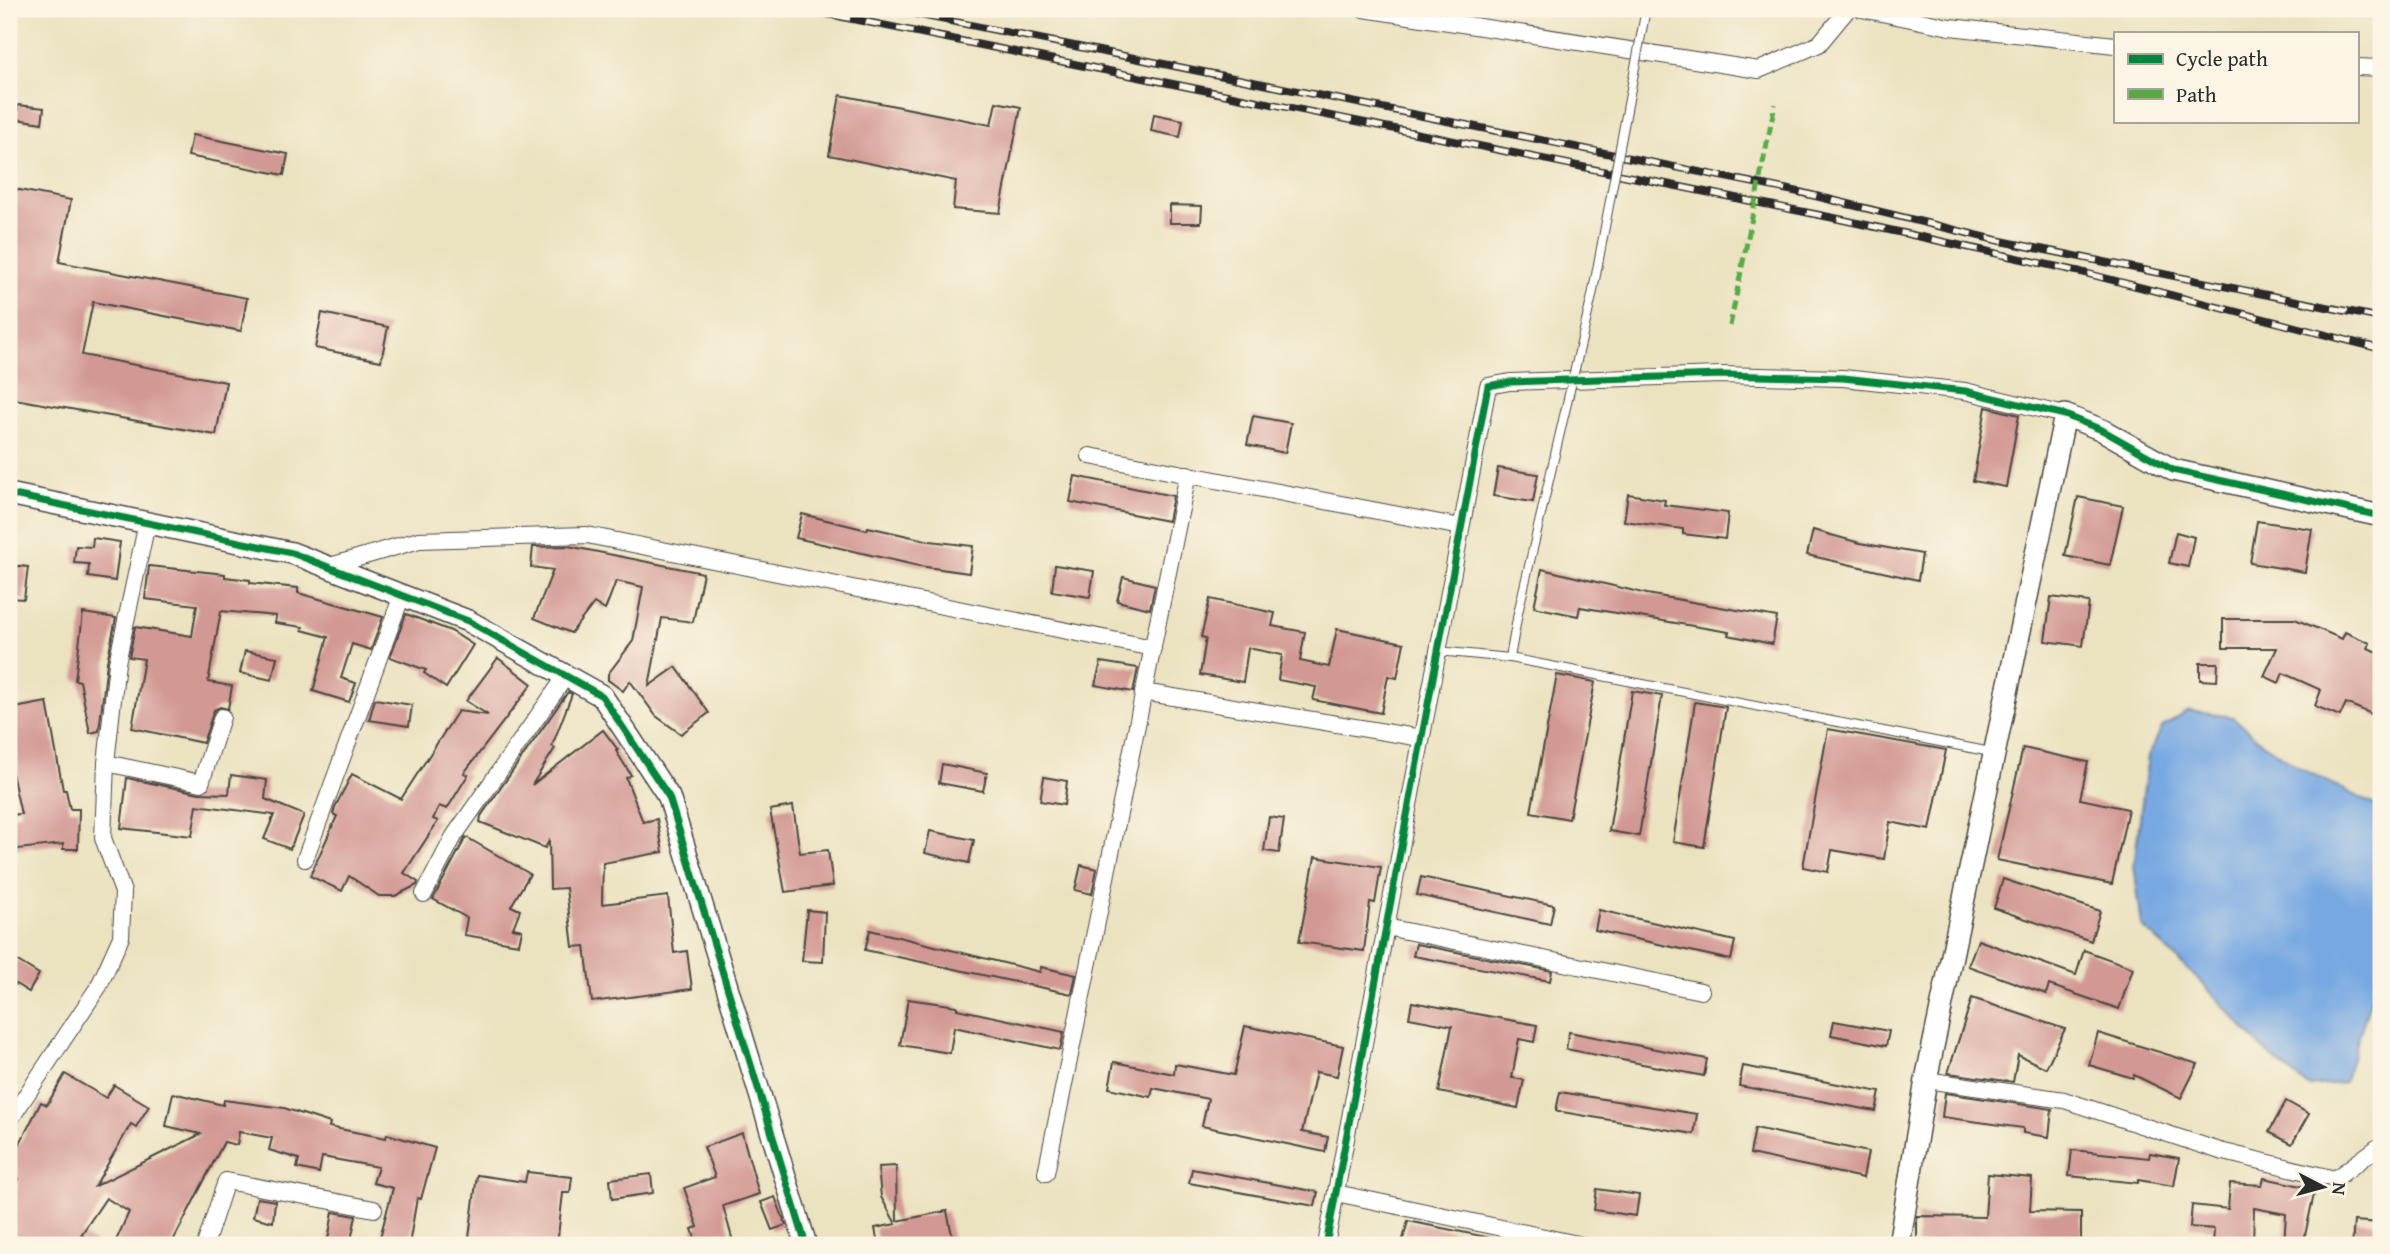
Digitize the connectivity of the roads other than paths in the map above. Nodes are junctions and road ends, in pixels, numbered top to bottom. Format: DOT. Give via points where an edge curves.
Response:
graph roads {
  1 [pos="1364,9"];
  2 [pos="1646,9"];
  3 [pos="1848,9"];
  4 [pos="1862,9"];
  5 [pos="2114,45"];
  6 [pos="2358,67"];
  7 [pos="2381,68"];
  8 [pos="2065,415"];
  9 [pos="1090,456"];
  10 [pos="1188,474"];
  11 [pos="9,494"];
  12 [pos="2381,516"];
  13 [pos="147,523"];
  14 [pos="1461,527"];
  15 [pos="327,567"];
  16 [pos="402,595"];
  17 [pos="1153,648"];
  18 [pos="1438,651"];
  19 [pos="1510,658"];
  20 [pos="566,676"];
  21 [pos="1143,692"];
  22 [pos="222,718"];
  23 [pos="1422,738"];
  24 [pos="1995,753"];
  25 [pos="106,764"];
  26 [pos="305,859"];
  27 [pos="424,894"];
  28 [pos="1386,927"];
  29 [pos="1701,991"];
  30 [pos="1926,1080"];
  31 [pos="9,1121"];
  32 [pos="2381,1145"];
  33 [pos="1046,1173"];
  34 [pos="1336,1193"];
  35 [pos="374,1209"];
  36 [pos="205,1245"];
  37 [pos="806,1245"];
  38 [pos="1326,1245"];
  39 [pos="1582,1245"];
  40 [pos="1899,1245"];
  1 -- 3 [label="street" via="1759,70 1819,44"];
  2 -- 19 [label="lane, bridge" via="1592,296"];
  4 -- 5 [label="street" via="1950,27"];
  6 -- 7 [label="street"];
  8 -- 12 [label="street" via="2173,470"];
  8 -- 14 [label="street" via="1965,391 1843,378 1721,375 1488,386"];
  8 -- 24 [label="street"];
  9 -- 10 [label="street"];
  10 -- 14 [label="street"];
  10 -- 17 [label="street"];
  11 -- 13 [label="street"];
  13 -- 15 [label="street" via="292,553"];
  13 -- 25 [label="street" via="117,663"];
  14 -- 18 [label="street"];
  15 -- 16 [label="street"];
  15 -- 17 [label="street" via="419,540 587,535"];
  16 -- 20 [label="street" via="468,621"];
  16 -- 26 [label="street"];
  17 -- 21 [label="street"];
  18 -- 19 [label="lane"];
  18 -- 23 [label="street"];
  19 -- 24 [label="lane"];
  20 -- 27 [label="street" via="454,836"];
  20 -- 37 [label="street" via="602,696 668,797"];
  21 -- 23 [label="street"];
  21 -- 33 [label="street"];
  22 -- 25 [label="street" via="201,783"];
  23 -- 28 [label="street"];
  24 -- 30 [label="street"];
  25 -- 31 [label="street" via="103,838 123,892 121,937 99,986"];
  28 -- 29 [label="street"];
  28 -- 34 [label="street"];
  30 -- 32 [label="street" via="2063,1100 2220,1151 2335,1179"];
  30 -- 40 [label="street"];
  34 -- 38 [label="street"];
  34 -- 39 [label="street"];
  35 -- 36 [label="street" via="226,1181"];
}
